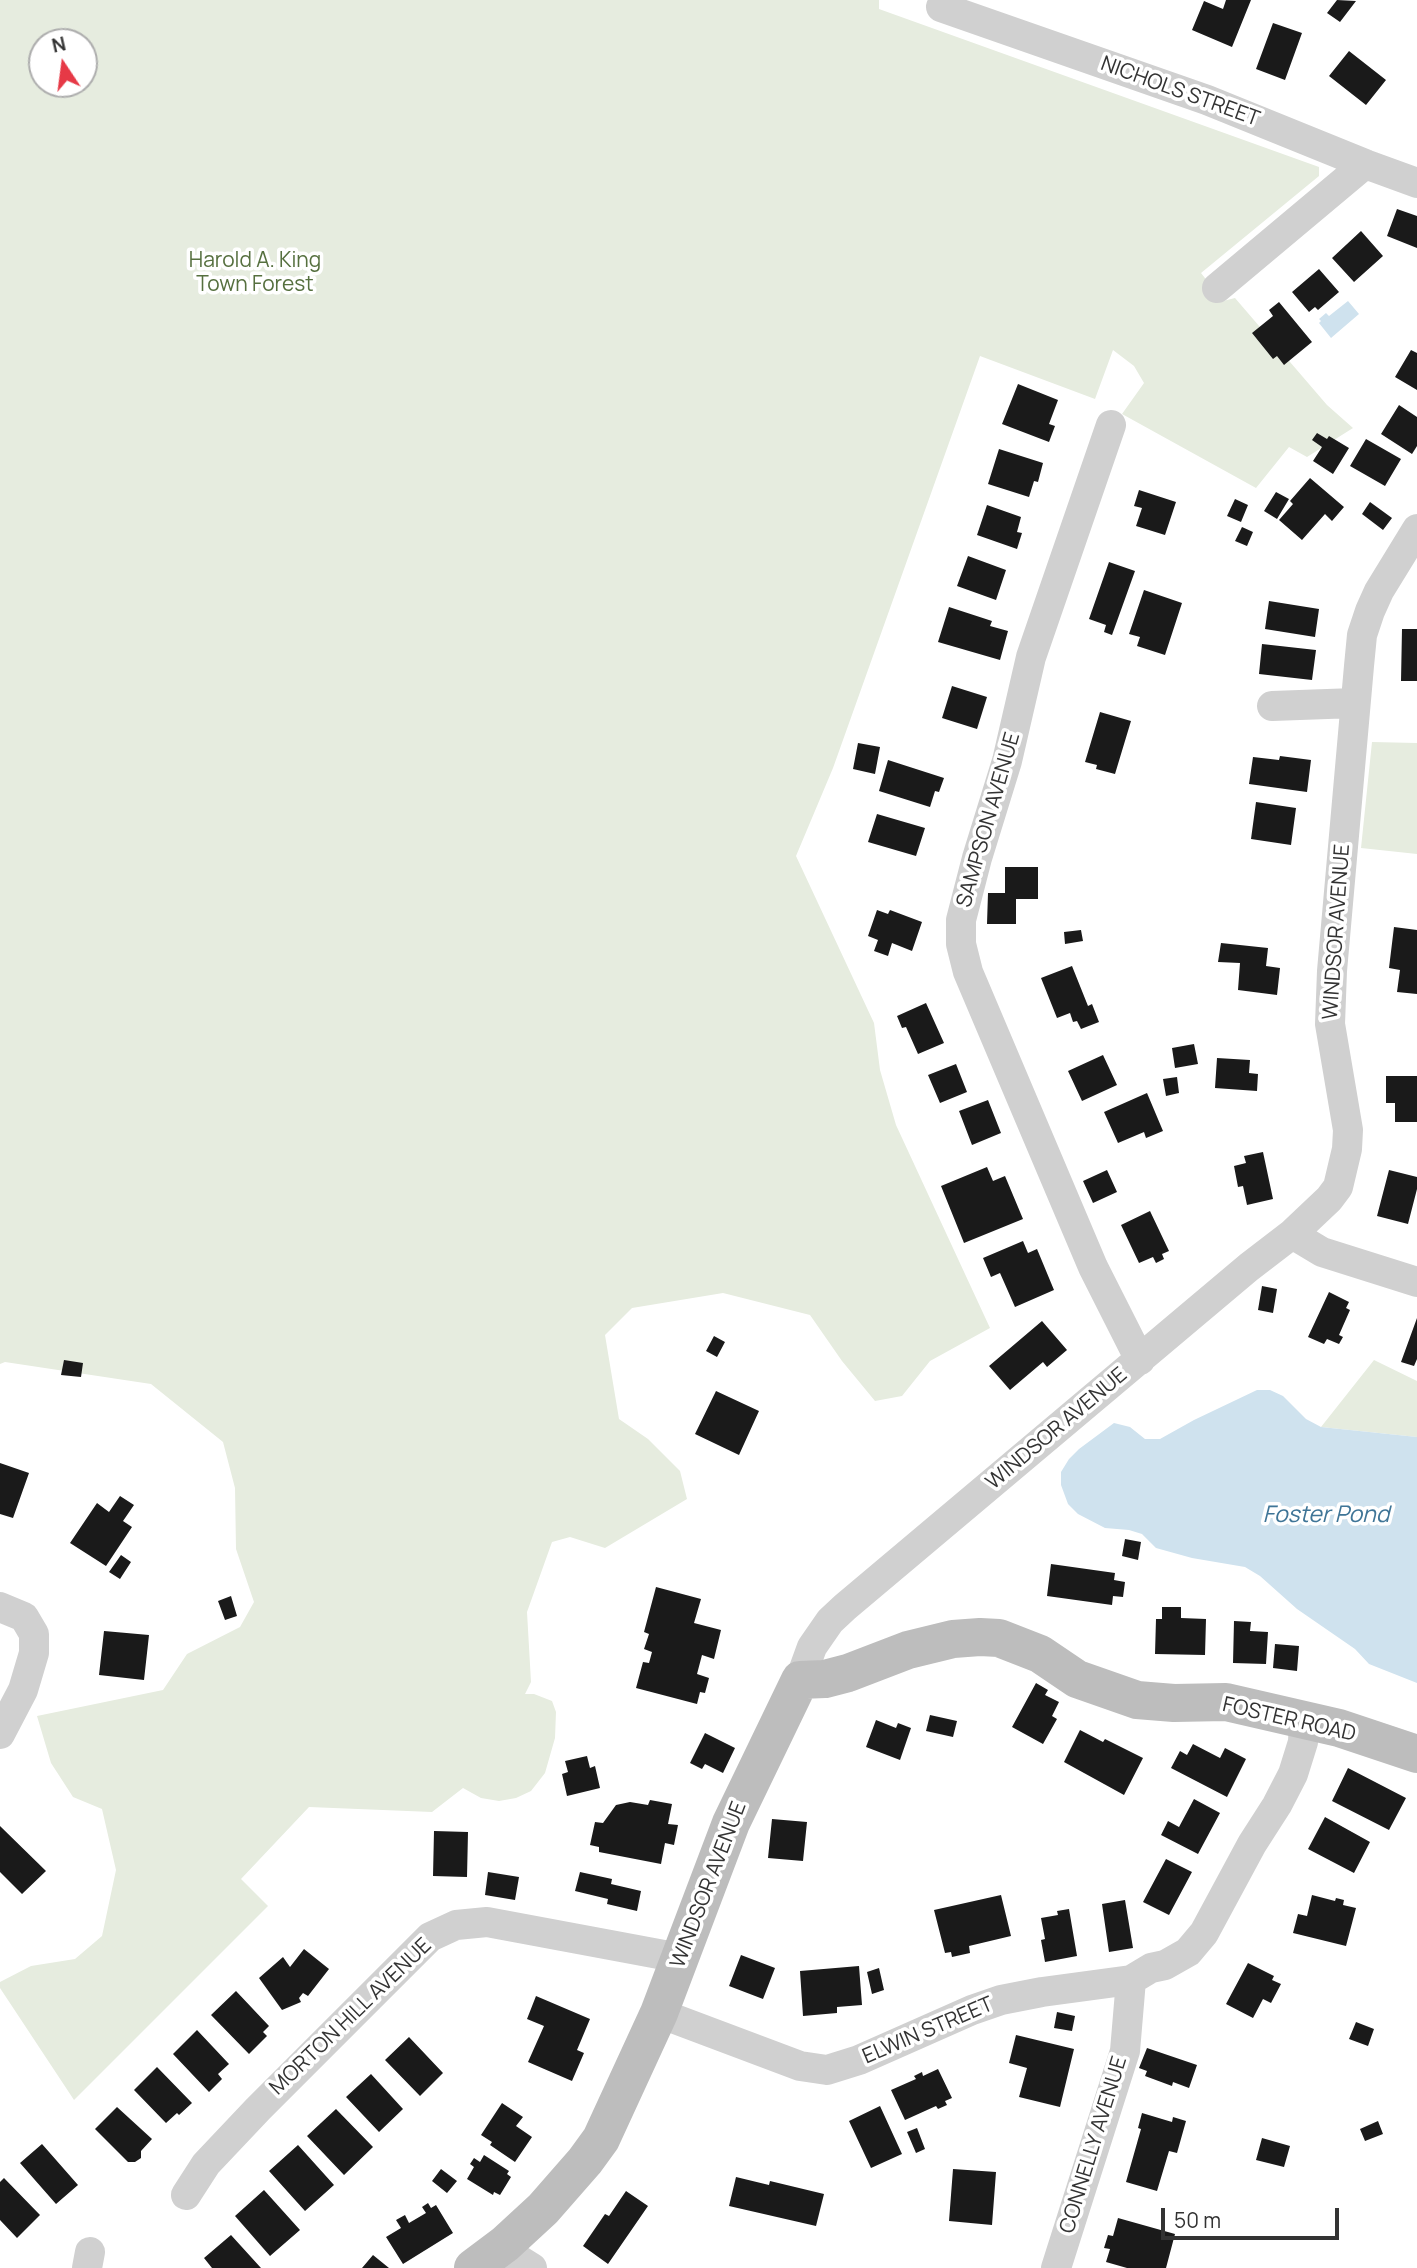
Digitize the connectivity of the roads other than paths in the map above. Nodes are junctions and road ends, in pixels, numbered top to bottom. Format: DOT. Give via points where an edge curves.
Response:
graph roads {
  1 [pos="941,7"];
  2 [pos="1365,164"];
  3 [pos="1417,183"];
  4 [pos="1217,288"];
  5 [pos="1111,425"];
  6 [pos="1417,529"];
  7 [pos="1355,703"];
  8 [pos="1272,706"];
  9 [pos="1292,1234"];
  10 [pos="1417,1282"];
  11 [pos="1140,1360"];
  12 [pos="0,1607"];
  13 [pos="800,1680"];
  14 [pos="1304,1719"];
  15 [pos="0,1734"];
  16 [pos="1417,1754"];
  17 [pos="681,1958"];
  18 [pos="1131,1980"];
  19 [pos="659,2013"];
  20 [pos="186,2195"];
  21 [pos="486,2258"];
  22 [pos="533,2268"];
  23 [pos="1056,2268"];
  1 -- 2 [label="street, NICHOLS STREET" via="1207,100"];
  2 -- 3 [label="street, NICHOLS STREET"];
  2 -- 4 [label="street"];
  5 -- 11 [label="street, SAMPSON AVENUE" via="1031,657 1007,761 961,920 961,944 968,972 1093,1267"];
  6 -- 7 [label="street, WINDSOR AVENUE" via="1370,611 1362,635"];
  7 -- 8 [label="street"];
  7 -- 9 [label="street, WINDSOR AVENUE" via="1330,1002 1348,1149 1338,1187"];
  9 -- 10 [label="street" via="1322,1252"];
  9 -- 11 [label="street, WINDSOR AVENUE"];
  11 -- 13 [label="street, WINDSOR AVENUE" via="845,1607 812,1647"];
  12 -- 15 [label="street" via="24,1617 34,1634 34,1653 23,1690"];
  13 -- 14 [label="street, FOSTER ROAD" via="825,1679 908,1650 981,1637 1015,1643 1077,1679 1137,1700 1226,1702"];
  13 -- 17 [label="street, WINDSOR AVENUE" via="731,1823"];
  14 -- 16 [label="street, FOSTER ROAD"];
  14 -- 18 [label="street, ELWIN STREET" via="1303,1742 1293,1774 1204,1933 1188,1952"];
  17 -- 19 [label="street, WINDSOR AVENUE"];
  17 -- 20 [label="street, MORTON HILL AVENUE" via="487,1922 456,1925 430,1937 258,2109 206,2164"];
  18 -- 19 [label="street, ELWIN STREET" via="1001,2000 827,2070 800,2066"];
  18 -- 23 [label="street, CONNELLY AVENUE" via="1125,2052"];
  19 -- 21 [label="street, WINDSOR AVENUE" via="601,2139 586,2161 542,2209"];
  21 -- 22 [label="street"];
}
